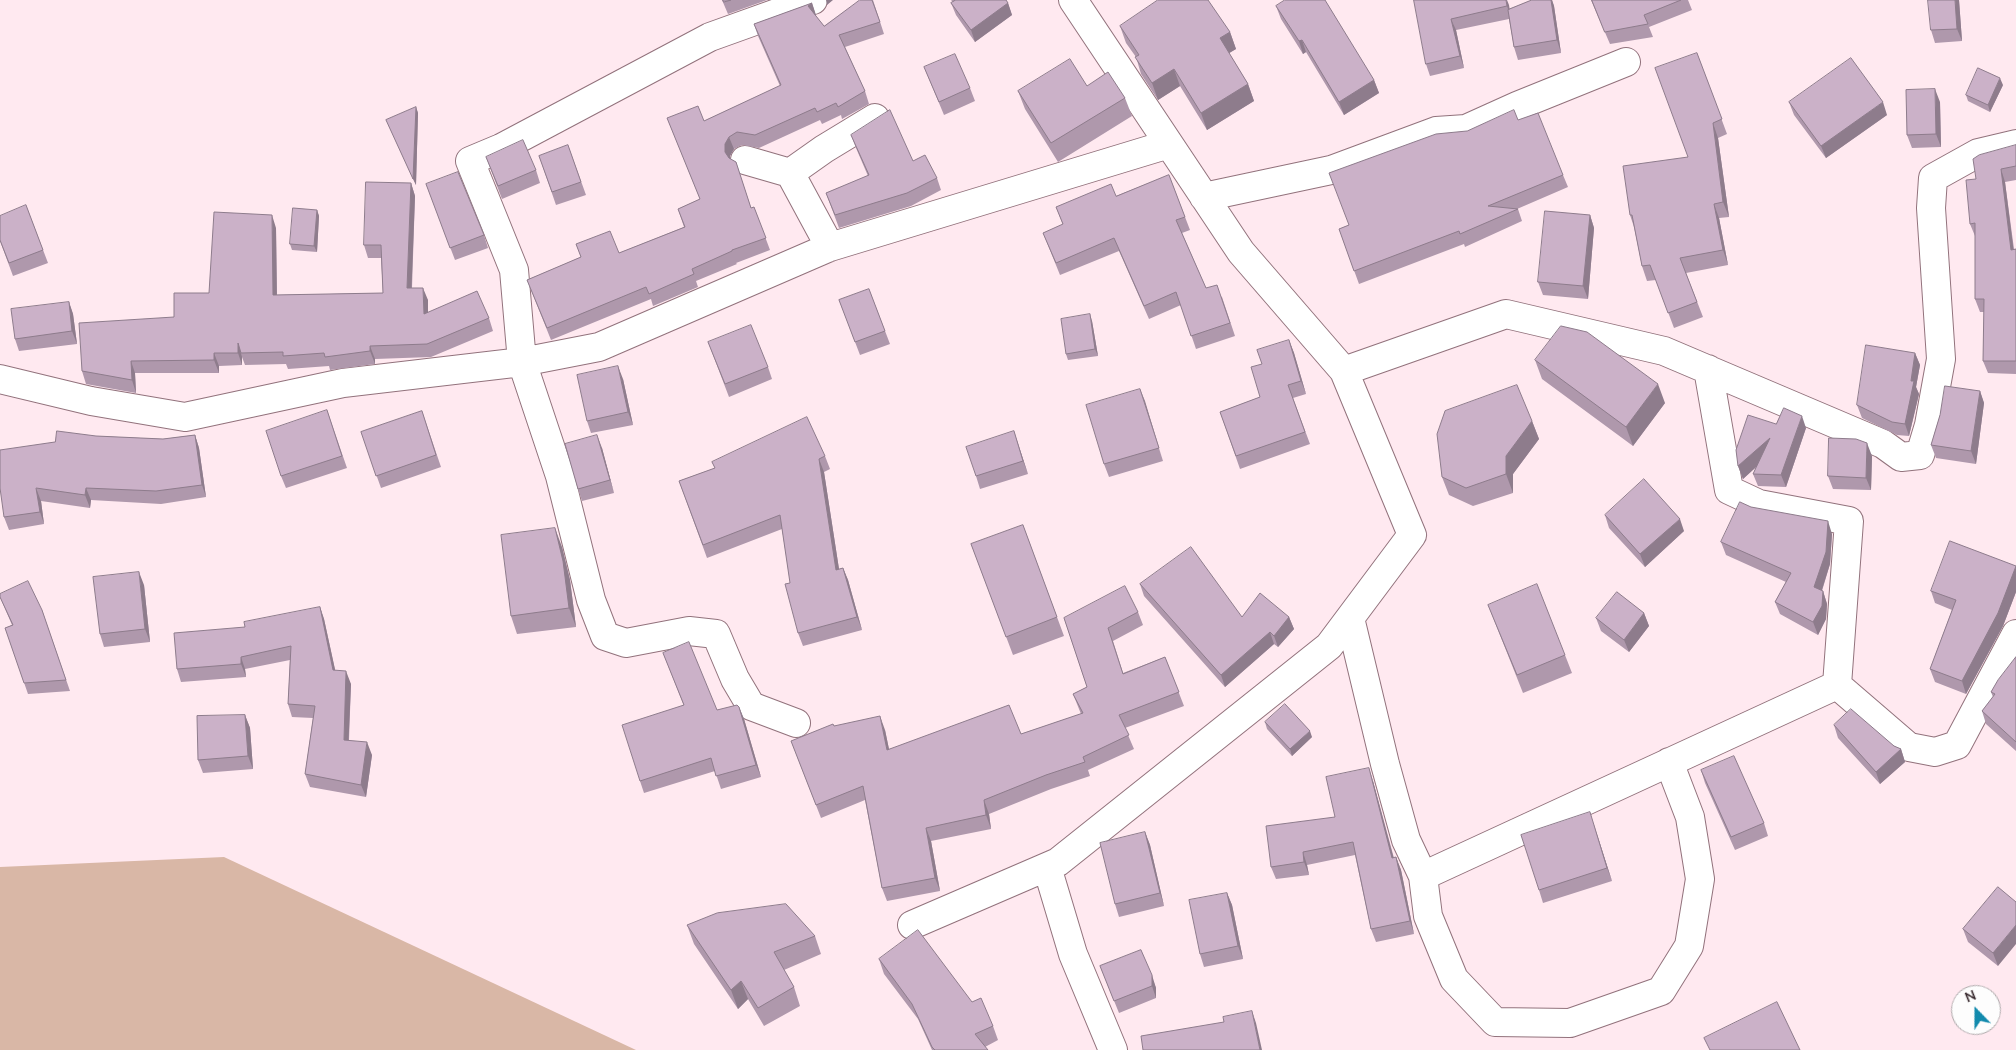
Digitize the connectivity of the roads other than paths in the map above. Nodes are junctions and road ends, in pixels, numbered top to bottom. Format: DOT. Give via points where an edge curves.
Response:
graph roads {
  1 [pos="813,0"];
  2 [pos="1073,0"];
  3 [pos="1626,62"];
  4 [pos="875,118"];
  5 [pos="1169,144"];
  6 [pos="2016,144"];
  7 [pos="744,160"];
  8 [pos="790,173"];
  9 [pos="1204,197"];
  10 [pos="830,247"];
  11 [pos="522,362"];
  12 [pos="1708,369"];
  13 [pos="1344,371"];
  14 [pos="0,379"];
  15 [pos="1350,618"];
  16 [pos="2016,634"];
  17 [pos="1837,685"];
  18 [pos="796,723"];
  19 [pos="1669,762"];
  20 [pos="1047,867"];
  21 [pos="1423,876"];
  22 [pos="912,925"];
  23 [pos="1113,1050"];
  1 -- 11 [label="street" via="710,37 501,148 470,161 514,270"];
  2 -- 5 [label="street"];
  3 -- 9 [label="street" via="1466,129 1436,131 1331,170"];
  4 -- 8 [label="street"];
  5 -- 9 [label="street"];
  5 -- 10 [label="street"];
  6 -- 12 [label="street" via="1978,152 1934,178 1931,208 1941,360 1920,455 1901,457 1883,444"];
  7 -- 8 [label="street"];
  8 -- 10 [label="street"];
  9 -- 13 [label="street" via="1241,252"];
  10 -- 11 [label="street" via="599,347"];
  11 -- 14 [label="street" via="343,383 185,417 91,401"];
  11 -- 18 [label="street" via="560,476 591,600 605,636 626,642 689,631 716,634 735,679 751,706"];
  12 -- 13 [label="street" via="1664,351 1506,314"];
  12 -- 17 [label="street" via="1729,490 1759,504 1848,521"];
  13 -- 15 [label="street" via="1412,535"];
  15 -- 20 [label="street" via="1329,646 1058,862"];
  15 -- 21 [label="street" via="1384,764 1406,840"];
  16 -- 17 [label="street" via="1957,744 1935,752 1909,747"];
  17 -- 19 [label="street"];
  19 -- 21 [label="street"];
  19 -- 21 [label="street" via="1690,817 1700,879 1689,946 1661,991 1570,1023 1495,1022 1454,979 1428,916"];
  20 -- 22 [label="street"];
  20 -- 23 [label="street" via="1073,954"];
}
